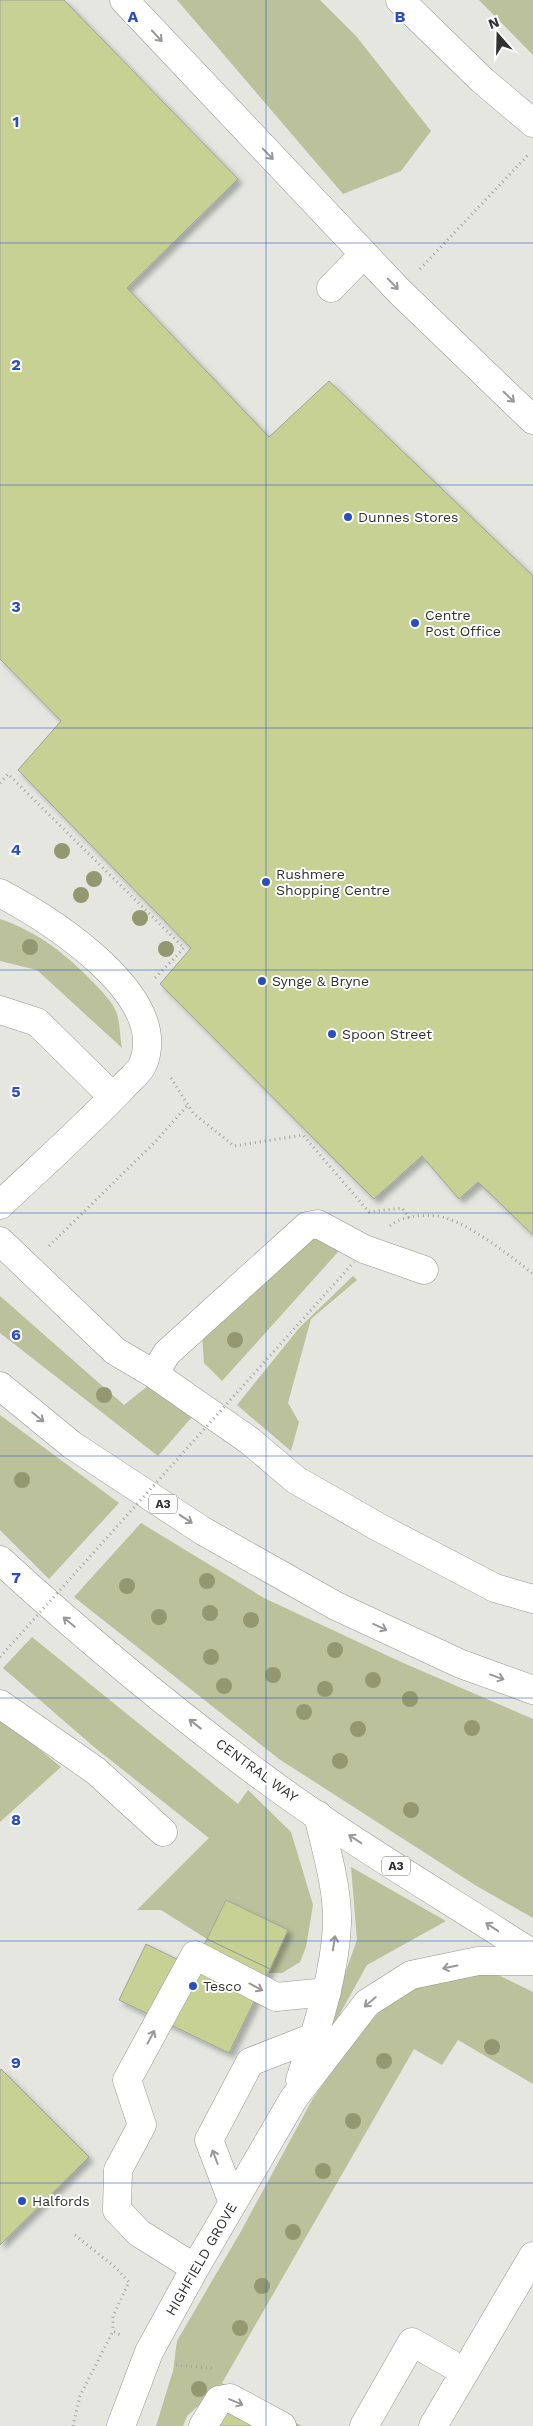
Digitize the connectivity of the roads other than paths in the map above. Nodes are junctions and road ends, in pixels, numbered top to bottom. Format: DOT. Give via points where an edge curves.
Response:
graph roads {
  1 [pos="124,0"];
  2 [pos="400,0"];
  3 [pos="533,123"];
  4 [pos="364,254"];
  5 [pos="331,288"];
  6 [pos="533,420"];
  7 [pos="0,893"];
  8 [pos="0,1010"];
  9 [pos="113,1097"];
  10 [pos="0,1205"];
  11 [pos="0,1241"];
  12 [pos="424,1270"];
  13 [pos="154,1374"];
  14 [pos="0,1386"];
  15 [pos="0,1560"];
  16 [pos="533,1600"];
  17 [pos="533,1690"];
  18 [pos="0,1704"];
  19 [pos="318,1815"];
  20 [pos="163,1832"];
  21 [pos="533,1954"];
  22 [pos="533,1961"];
  23 [pos="327,1992"];
  24 [pos="314,2037"];
  25 [pos="294,2098"];
  26 [pos="233,2203"];
  27 [pos="533,2256"];
  28 [pos="195,2268"];
  29 [pos="465,2372"];
  30 [pos="121,2426"];
  31 [pos="203,2426"];
  32 [pos="282,2426"];
  33 [pos="364,2426"];
  34 [pos="433,2426"];
  1 -- 4 [label="main road, one-way"];
  2 -- 3 [label="main road" via="482,80"];
  4 -- 5 [label="main road"];
  4 -- 6 [label="main road, one-way"];
  7 -- 9 [label="main road" via="63,931 122,983 135,1004 144,1023 147,1047 143,1065"];
  8 -- 9 [label="main road" via="37,1022"];
  9 -- 10 [label="main road"];
  11 -- 13 [label="main road" via="115,1351"];
  12 -- 13 [label="main road" via="359,1256 318,1224 307,1226 167,1353"];
  13 -- 16 [label="main road" via="250,1441 296,1480 494,1588"];
  14 -- 17 [label="main road, A3, one-way" via="72,1445 211,1535 336,1606 461,1664"];
  19 -- 15 [label="main road, CENTRAL WAY / A3, one-way" via="133,1676"];
  18 -- 20 [label="main road" via="96,1771"];
  21 -- 19 [label="main road, CENTRAL WAY / A3, one-way"];
  23 -- 19 [label="main road, HIGHFIELD GROVE, one-way" via="337,1924 332,1875"];
  22 -- 25 [label="main road, HIGHFIELD GROVE, one-way" via="478,1960 411,1975 367,2003"];
  23 -- 24 [label="main road, HIGHFIELD GROVE"];
  28 -- 23 [label="main road, one-way" via="139,2233 116,2210 118,2170 142,2126 127,2080 195,1955 276,1997"];
  24 -- 25 [label="main road, HIGHFIELD GROVE"];
  26 -- 24 [label="main road, one-way" via="209,2140 250,2062"];
  25 -- 26 [label="main road, HIGHFIELD GROVE"];
  26 -- 28 [label="main road, HIGHFIELD GROVE"];
  27 -- 29 [label="main road"];
  28 -- 30 [label="main road, HIGHFIELD GROVE" via="149,2352"];
  29 -- 33 [label="main road" via="412,2342"];
  29 -- 34 [label="main road"];
  31 -- 32 [label="main road, one-way" via="219,2400 230,2398"];
}
